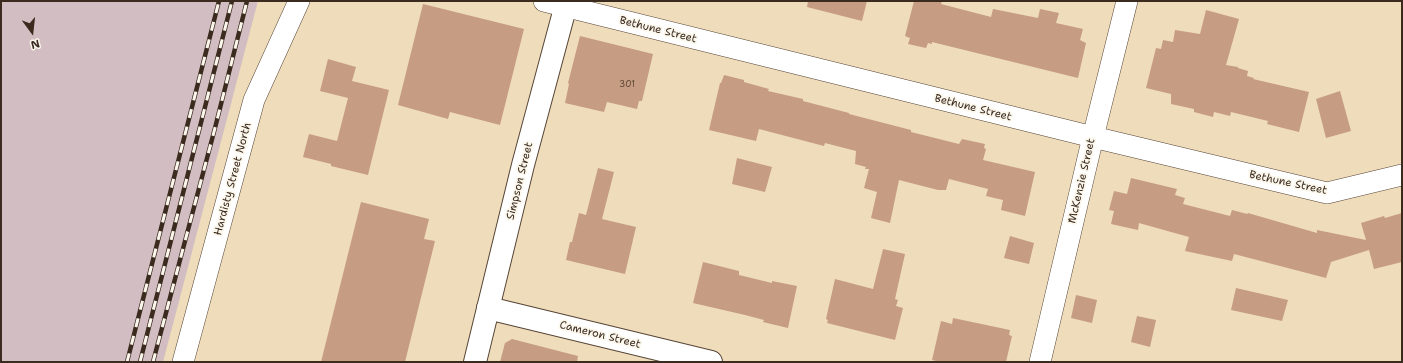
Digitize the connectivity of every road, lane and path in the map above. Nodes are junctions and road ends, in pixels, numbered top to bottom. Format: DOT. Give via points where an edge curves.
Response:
graph roads {
  1 [pos="299,1"];
  2 [pos="544,1"];
  3 [pos="1127,1"];
  4 [pos="566,4"];
  5 [pos="1093,137"];
  6 [pos="1402,175"];
  7 [pos="488,308"];
  8 [pos="183,362"];
  9 [pos="475,362"];
  10 [pos="711,362"];
  11 [pos="1040,362"];
  1 -- 8 [label="street, Hardisty Street North" via="254,100"];
  2 -- 4 [label="street, Bethune Street"];
  3 -- 5 [label="street, McKenzie Street"];
  4 -- 5 [label="street, Bethune Street"];
  4 -- 7 [label="main road, Simpson Street"];
  5 -- 6 [label="street, Bethune Street" via="1327,193"];
  5 -- 11 [label="street, McKenzie Street"];
  7 -- 9 [label="main road, Simpson Street"];
  7 -- 10 [label="main road, Cameron Street"];
}
